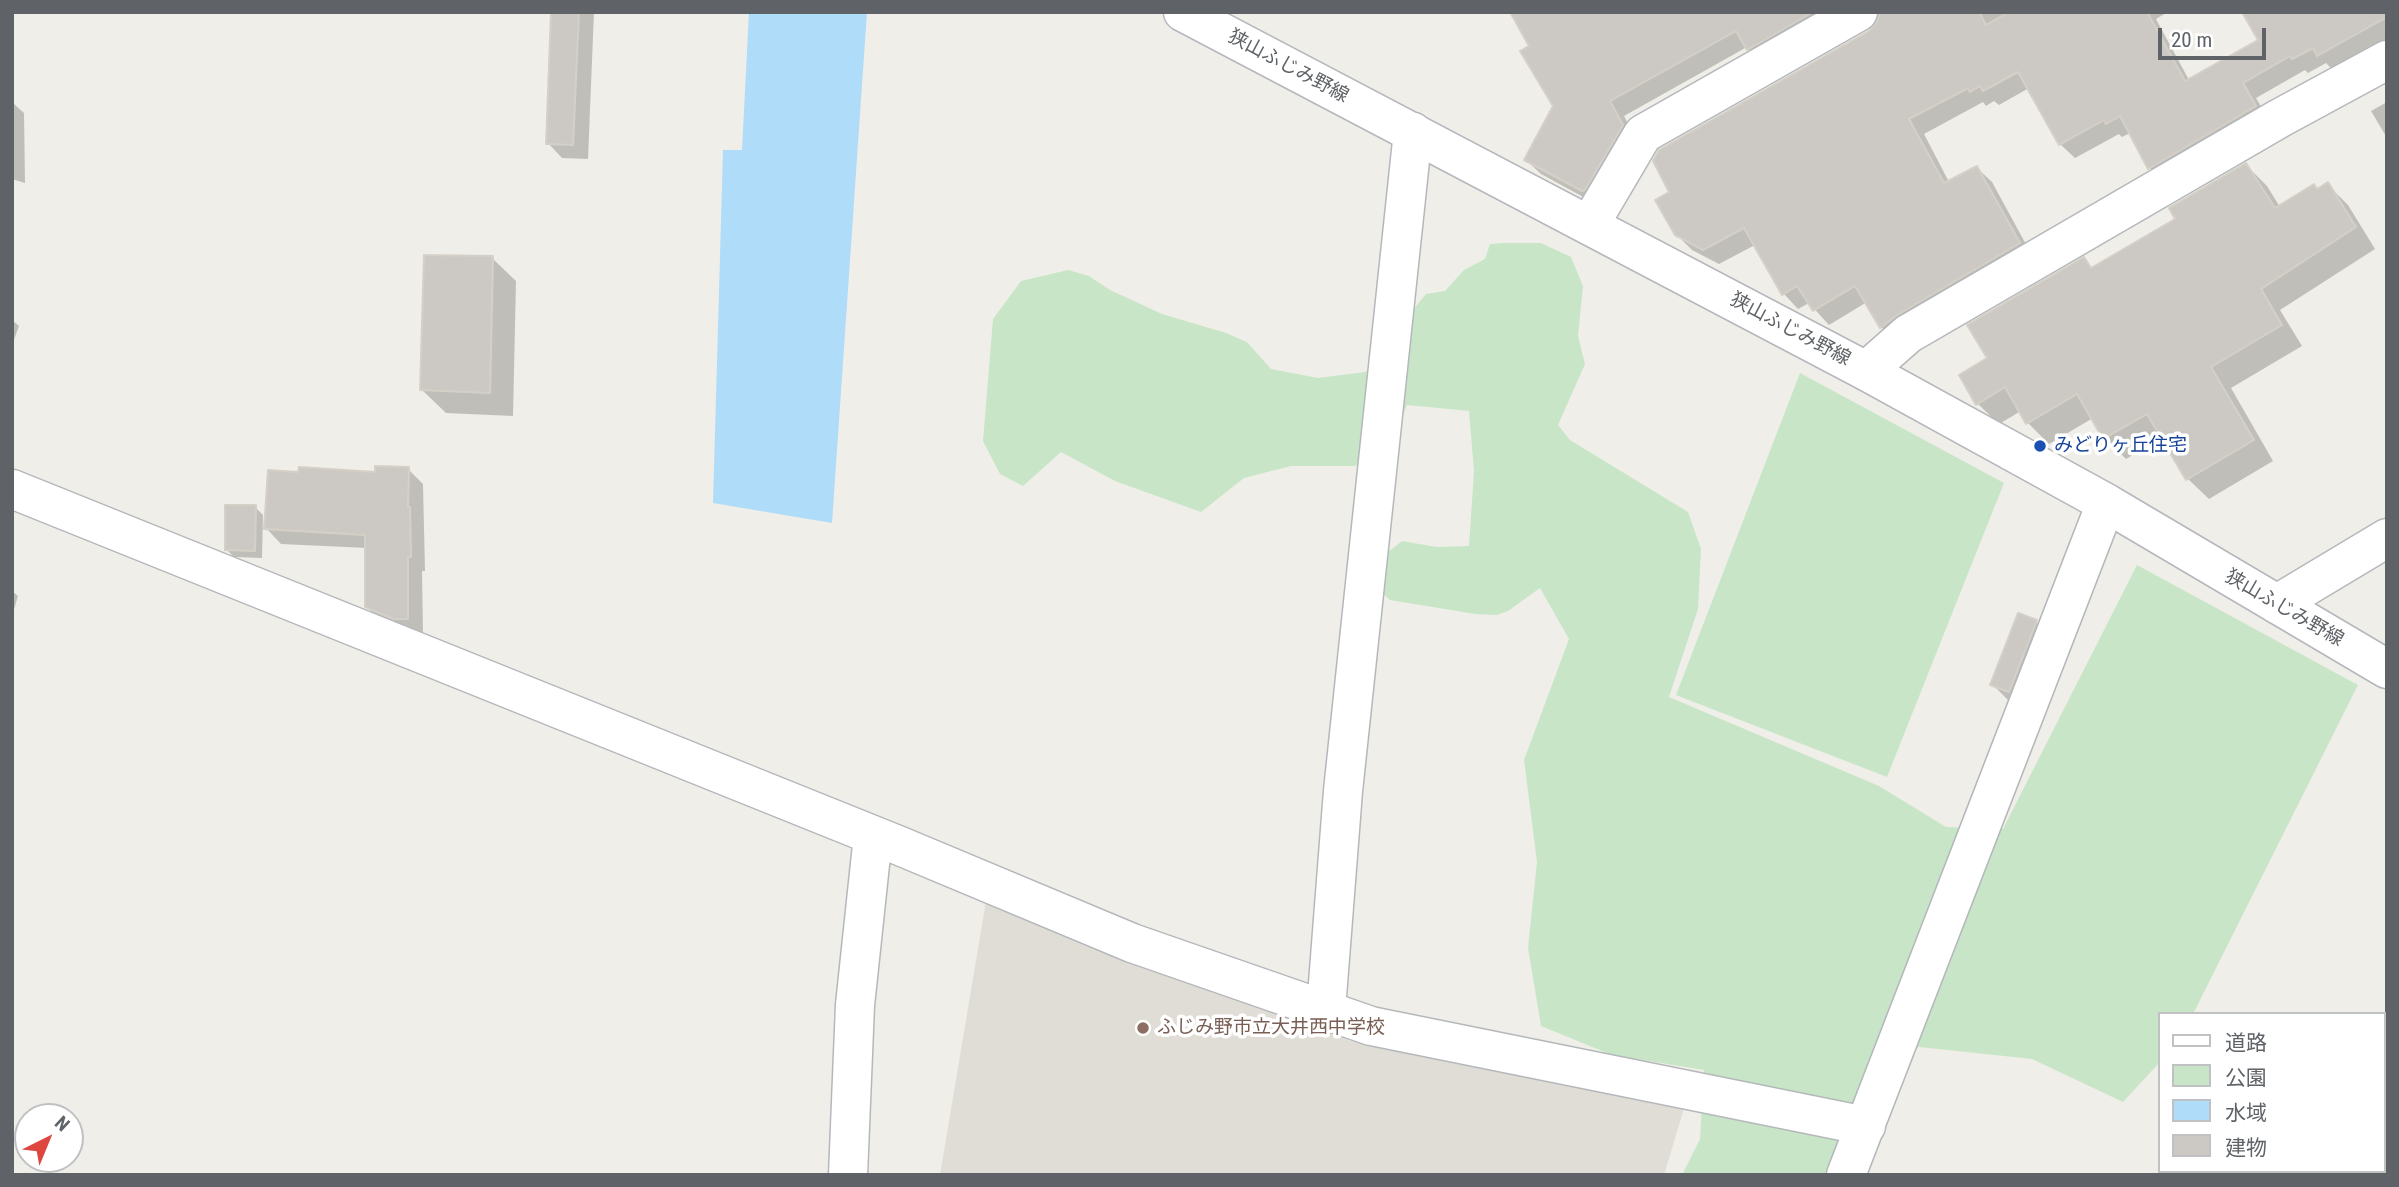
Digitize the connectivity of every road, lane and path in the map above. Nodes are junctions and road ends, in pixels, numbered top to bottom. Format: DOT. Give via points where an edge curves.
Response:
graph roads {
  1 [pos="1183,12"];
  2 [pos="1858,12"];
  3 [pos="2387,60"];
  4 [pos="1413,132"];
  5 [pos="1590,224"];
  6 [pos="1866,370"];
  7 [pos="12,489"];
  8 [pos="2106,503"];
  9 [pos="2387,538"];
  10 [pos="2277,604"];
  11 [pos="2387,669"];
  12 [pos="873,835"];
  13 [pos="1326,1009"];
  14 [pos="1866,1126"];
  15 [pos="848,1175"];
  16 [pos="1846,1175"];
  1 -- 4 [label="street, 狭山ふじみ野線"];
  2 -- 5 [label="street" via="1643,134"];
  3 -- 6 [label="street" via="1908,334"];
  4 -- 5 [label="street, 狭山ふじみ野線"];
  4 -- 13 [label="street" via="1343,791"];
  5 -- 6 [label="street, 狭山ふじみ野線"];
  6 -- 8 [label="street, 狭山ふじみ野線"];
  7 -- 12 [label="street"];
  8 -- 10 [label="street, 狭山ふじみ野線"];
  8 -- 14 [label="street"];
  9 -- 10 [label="street"];
  10 -- 11 [label="street, 狭山ふじみ野線"];
  12 -- 13 [label="street" via="1132,943"];
  12 -- 15 [label="street" via="855,1005"];
  13 -- 14 [label="street" via="1371,1026"];
  14 -- 16 [label="street"];
}
